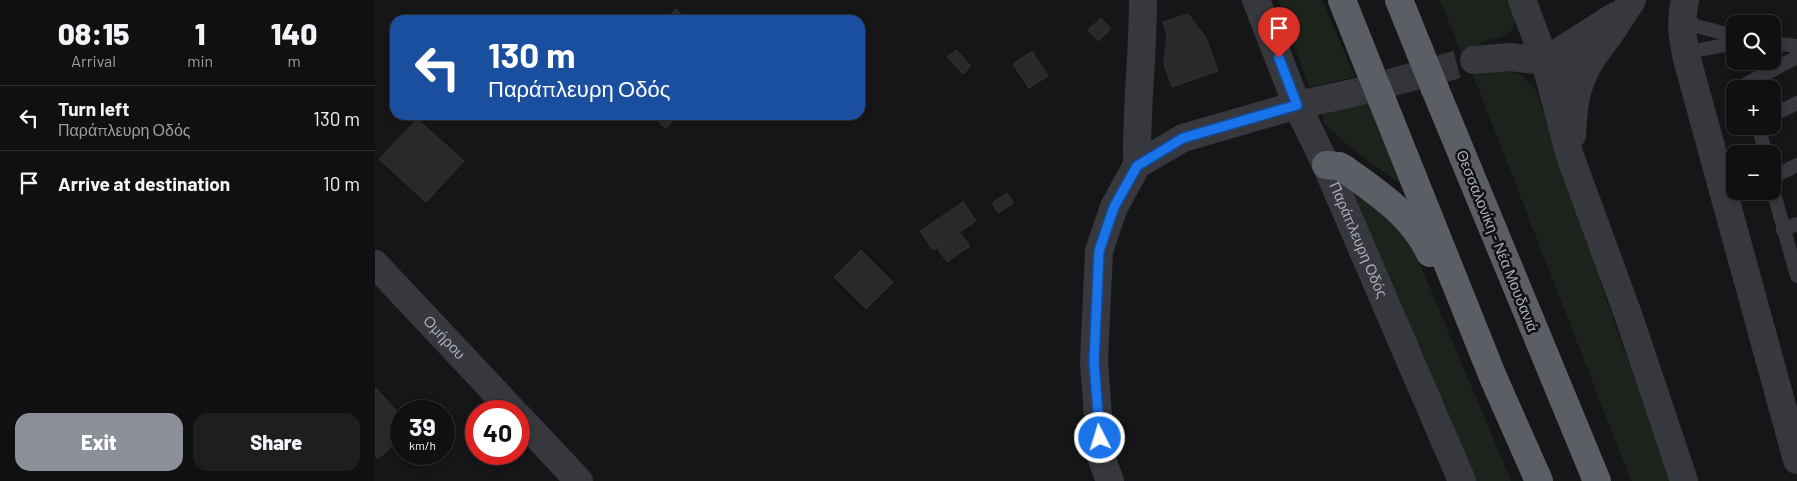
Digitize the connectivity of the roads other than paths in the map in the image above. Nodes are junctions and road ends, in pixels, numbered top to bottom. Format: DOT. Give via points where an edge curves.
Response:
graph roads {
  1 [pos="1143,0"];
  2 [pos="1256,0"];
  3 [pos="1342,0"];
  4 [pos="1399,0"];
  5 [pos="1522,0"];
  6 [pos="1630,3"];
  7 [pos="1684,8"];
  8 [pos="1726,38"];
  9 [pos="1726,43"];
  10 [pos="1781,44"];
  11 [pos="1797,46"];
  12 [pos="1797,57"];
  13 [pos="1592,58"];
  14 [pos="1474,60"];
  15 [pos="1545,61"];
  16 [pos="1688,63"];
  17 [pos="1754,80"];
  18 [pos="1349,94"];
  19 [pos="1797,103"];
  20 [pos="1297,105"];
  21 [pos="1781,111"];
  22 [pos="1570,156"];
  23 [pos="1326,165"];
  24 [pos="1797,165"];
  25 [pos="1137,166"];
  26 [pos="1781,173"];
  27 [pos="1776,200"];
  28 [pos="1797,224"];
  29 [pos="1783,230"];
  30 [pos="375,264"];
  31 [pos="1797,276"];
  32 [pos="1493,377"];
  33 [pos="503,400"];
  34 [pos="1789,410"];
  35 [pos="530,429"];
  36 [pos="1797,460"];
  37 [pos="1592,470"];
  38 [pos="579,481"];
  39 [pos="1110,481"];
  40 [pos="1462,481"];
  41 [pos="1539,481"];
  42 [pos="1605,481"];
  43 [pos="1684,481"];
  1 -- 25 [label="street"];
  2 -- 20 [label="street, Παράπλευρη Οδός"];
  3 -- 32 [label="highway, bridge"];
  4 -- 37 [label="highway, Θεσσαλονίκη - Νέα Μουδανιά, bridge"];
  5 -- 15 [label="street"];
  6 -- 13 [label="street"];
  6 -- 15 [label="street"];
  7 -- 8 [label="lane" via="1696,26"];
  7 -- 16 [label="street" via="1681,36"];
  9 -- 16 [label="lane" via="1694,51"];
  10 -- 11 [label="lane"];
  12 -- 17 [label="lane"];
  13 -- 15 [label="street" via="1559,68"];
  13 -- 22 [label="street" via="1575,99"];
  14 -- 15 [label="street" via="1510,57"];
  15 -- 22 [label="street"];
  16 -- 34 [label="street"];
  18 -- 20 [label="street"];
  19 -- 21 [label="lane"];
  20 -- 23 [label="street, Παράπλευρη Οδός"];
  20 -- 25 [label="street" via="1183,138"];
  22 -- 43 [label="street"];
  23 -- 32 [label="highway" via="1347,170 1411,222 1425,242 1467,332"];
  23 -- 40 [label="street, Παράπλευρη Οδός"];
  24 -- 26 [label="lane"];
  25 -- 39 [label="street" via="1114,207 1099,251 1094,362 1101,457"];
  27 -- 29 [label="lane"];
  28 -- 29 [label="lane"];
  29 -- 31 [label="lane"];
  30 -- 33 [label="street, Ομήρου"];
  32 -- 41 [label="highway"];
  34 -- 36 [label="street"];
  35 -- 38 [label="street"];
  37 -- 42 [label="highway, Θεσσαλονίκη - Νέα Μουδανιά"];
}
